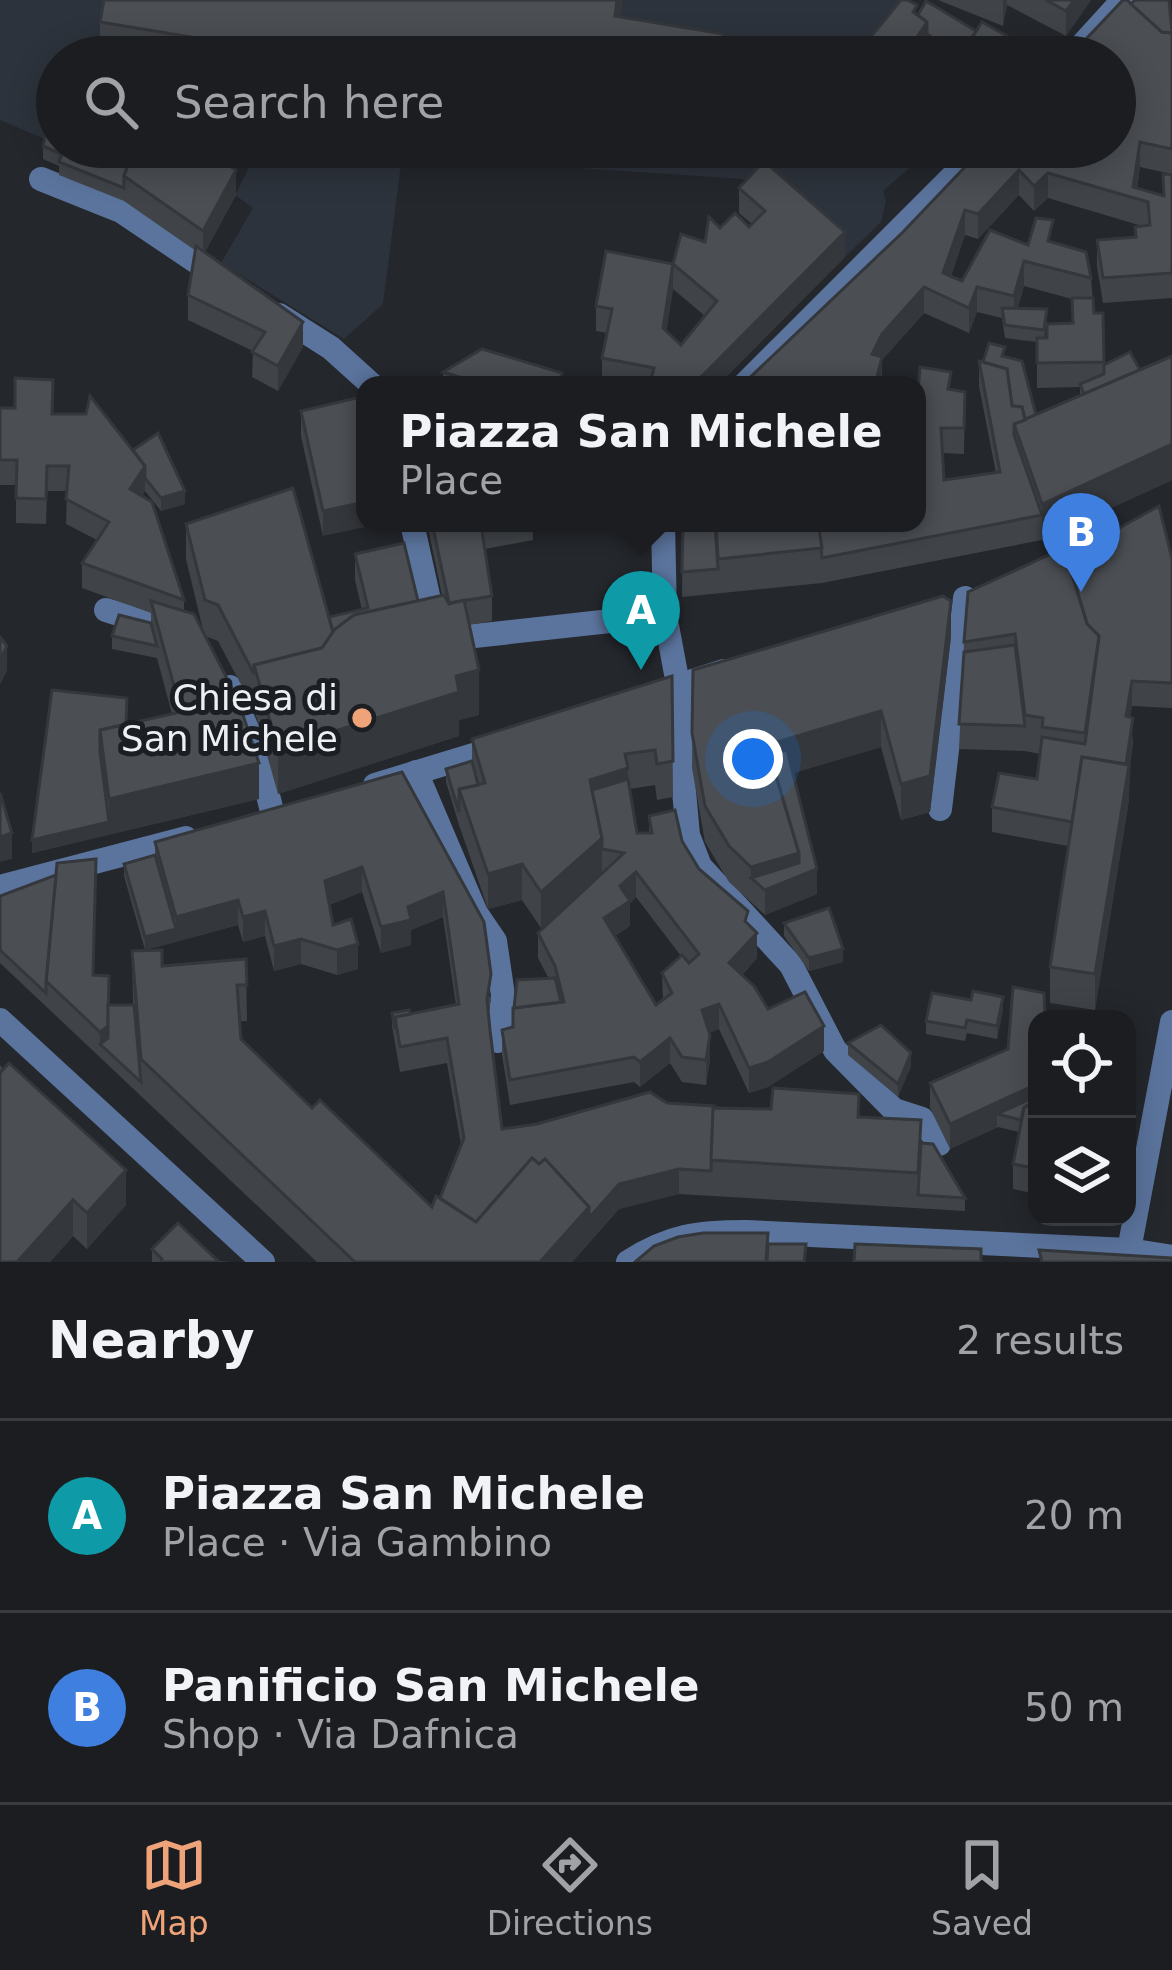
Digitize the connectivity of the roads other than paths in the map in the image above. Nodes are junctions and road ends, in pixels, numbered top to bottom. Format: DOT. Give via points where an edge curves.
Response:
graph roads {
  1 [pos="1123,0"];
  2 [pos="1090,36"];
  3 [pos="961,168"];
  4 [pos="41,179"];
  5 [pos="362,376"];
  6 [pos="753,376"];
  7 [pos="414,532"];
  8 [pos="663,532"];
  9 [pos="965,598"];
  10 [pos="664,607"];
  11 [pos="106,610"];
  12 [pos="182,634"];
  13 [pos="746,665"];
  14 [pos="220,667"];
  15 [pos="680,685"];
  16 [pos="616,707"];
  17 [pos="530,736"];
  18 [pos="416,772"];
  19 [pos="355,790"];
  20 [pos="940,809"];
  21 [pos="273,815"];
  22 [pos="205,833"];
  23 [pos="0,886"];
  24 [pos="0,1020"];
  25 [pos="1172,1022"];
  26 [pos="498,1041"];
  27 [pos="939,1144"];
  28 [pos="1129,1250"];
  29 [pos="1172,1257"];
  30 [pos="263,1262"];
  31 [pos="628,1262"];
  1 -- 2 [label="street"];
  3 -- 6 [label="street"];
  4 -- 5 [label="street" via="121,211"];
  7 -- 10 [label="street" via="432,626 456,638"];
  8 -- 10 [label="street"];
  9 -- 20 [label="street"];
  10 -- 15 [label="street"];
  11 -- 12 [label="street"];
  13 -- 15 [label="street"];
  14 -- 21 [label="street"];
  15 -- 16 [label="street"];
  15 -- 27 [label="street" via="688,836 700,866 791,965 835,1050 894,1110 922,1119"];
  17 -- 18 [label="street"];
  18 -- 19 [label="street"];
  18 -- 26 [label="street" via="495,941"];
  22 -- 23 [label="street"];
  24 -- 30 [label="street"];
  25 -- 28 [label="street"];
  28 -- 29 [label="street"];
  28 -- 31 [label="street" via="695,1232"];
}
